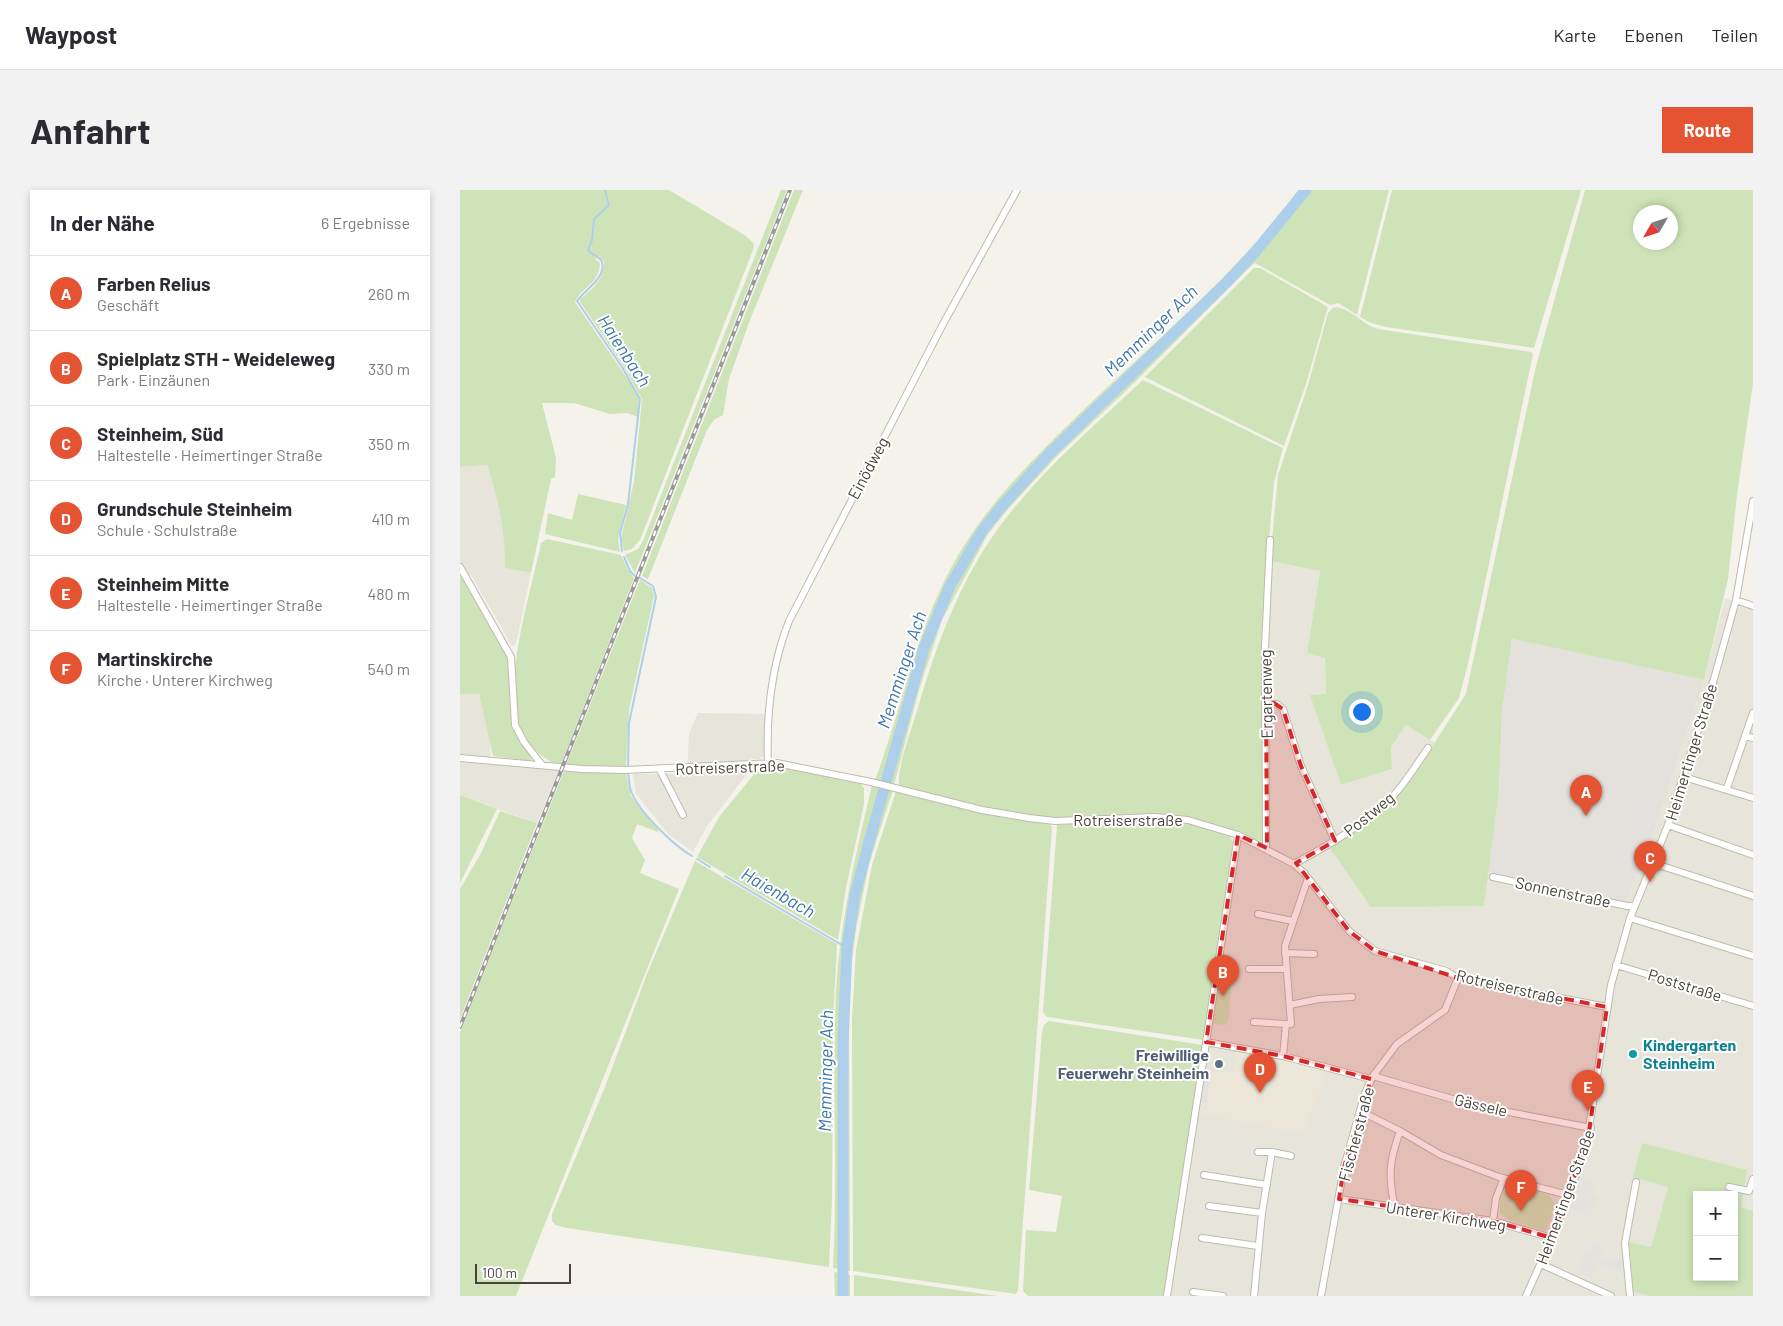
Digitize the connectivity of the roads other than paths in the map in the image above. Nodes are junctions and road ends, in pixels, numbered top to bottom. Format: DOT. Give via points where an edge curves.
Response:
graph roads {
  1 [pos="1017,190"];
  2 [pos="1753,501"];
  3 [pos="1270,540"];
  4 [pos="460,567"];
  5 [pos="1736,600"];
  6 [pos="1753,606"];
  7 [pos="1266,704"];
  8 [pos="1753,713"];
  9 [pos="1746,736"];
  10 [pos="1753,738"];
  11 [pos="1428,748"];
  12 [pos="460,758"];
  13 [pos="768,763"];
  14 [pos="542,765"];
  15 [pos="660,770"];
  16 [pos="1684,777"];
  17 [pos="1727,788"];
  18 [pos="1753,798"];
  19 [pos="683,815"];
  20 [pos="1668,824"];
  21 [pos="1238,835"];
  22 [pos="1335,841"];
  23 [pos="1266,848"];
  24 [pos="1753,855"];
  25 [pos="1653,863"];
  26 [pos="1294,864"];
  27 [pos="1493,877"];
  28 [pos="1308,878"];
  29 [pos="1753,896"];
  30 [pos="1634,906"];
  31 [pos="1258,914"];
  32 [pos="1630,918"];
  33 [pos="1293,921"];
  34 [pos="1285,953"];
  35 [pos="1314,954"];
  36 [pos="1753,956"];
  37 [pos="1616,965"];
  38 [pos="1249,969"];
  39 [pos="1285,969"];
  40 [pos="1458,978"];
  41 [pos="1352,998"];
  42 [pos="1290,1005"];
  43 [pos="1753,1006"];
  44 [pos="1607,1007"];
  45 [pos="1254,1022"];
  46 [pos="1286,1024"];
  47 [pos="1206,1042"];
  48 [pos="1283,1056"];
  49 [pos="1372,1077"];
  50 [pos="1360,1111"];
  51 [pos="1591,1128"];
  52 [pos="1400,1131"];
  53 [pos="1258,1152"];
  54 [pos="1272,1152"];
  55 [pos="1291,1156"];
  56 [pos="1204,1175"];
  57 [pos="1504,1178"];
  58 [pos="1753,1179"];
  59 [pos="1636,1182"];
  60 [pos="1267,1185"];
  61 [pos="1729,1187"];
  62 [pos="1568,1195"];
  63 [pos="1339,1199"];
  64 [pos="1209,1206"];
  65 [pos="1395,1208"];
  66 [pos="1262,1213"];
  67 [pos="1493,1220"];
  68 [pos="1202,1238"];
  69 [pos="1552,1238"];
  70 [pos="1258,1246"];
  71 [pos="1541,1264"];
  72 [pos="1193,1292"];
  73 [pos="1167,1296"];
  74 [pos="1223,1296"];
  75 [pos="1254,1296"];
  76 [pos="1321,1296"];
  77 [pos="1526,1296"];
  78 [pos="1611,1296"];
  79 [pos="1630,1296"];
  1 -- 13 [label="street, Einödweg" via="789,622 770,692"];
  2 -- 5 [label="street, Heimertinger Straße"];
  3 -- 7 [label="street, Ergartenweg" via="1265,635"];
  4 -- 14 [label="street" via="511,657 515,726"];
  5 -- 6 [label="street"];
  5 -- 16 [label="street, Heimertinger Straße"];
  7 -- 22 [label="street" via="1277,704 1283,709 1301,766"];
  7 -- 23 [label="street, Ergartenweg"];
  8 -- 9 [label="street"];
  9 -- 10 [label="street"];
  9 -- 17 [label="street"];
  11 -- 22 [label="street, Postweg" via="1391,798"];
  12 -- 14 [label="street, Rotreiserstraße"];
  13 -- 15 [label="street, Rotreiserstraße"];
  13 -- 21 [label="street, Rotreiserstraße" via="795,765 1028,818 1055,821 1179,818"];
  14 -- 15 [label="street, Rotreiserstraße"];
  15 -- 19 [label="street, Rotreiserstraße"];
  16 -- 17 [label="street"];
  16 -- 20 [label="street, Heimertinger Straße"];
  17 -- 18 [label="street"];
  20 -- 24 [label="street"];
  20 -- 25 [label="street, Heimertinger Straße"];
  21 -- 23 [label="street, Rotreiserstraße"];
  21 -- 47 [label="street"];
  22 -- 26 [label="street, Postweg"];
  23 -- 26 [label="street, Rotreiserstraße"];
  25 -- 29 [label="street"];
  25 -- 30 [label="street, Heimertinger Straße"];
  26 -- 28 [label="street, Rotreiserstraße"];
  27 -- 30 [label="street, Sonnenstraße"];
  28 -- 33 [label="street"];
  28 -- 40 [label="street, Rotreiserstraße" via="1341,923 1368,946 1406,961 1446,971"];
  30 -- 32 [label="street, Heimertinger Straße"];
  31 -- 33 [label="street"];
  32 -- 36 [label="street"];
  32 -- 37 [label="street, Heimertinger Straße"];
  33 -- 34 [label="street" via="1284,946"];
  34 -- 35 [label="street"];
  34 -- 39 [label="street"];
  37 -- 43 [label="street, Poststraße"];
  37 -- 44 [label="street, Heimertinger Straße"];
  38 -- 39 [label="street"];
  39 -- 42 [label="street"];
  40 -- 44 [label="street, Rotreiserstraße"];
  40 -- 49 [label="street, Fischerstraße" via="1446,1010 1396,1044"];
  41 -- 42 [label="street"];
  42 -- 46 [label="street" via="1291,1024"];
  44 -- 51 [label="street, Heimertinger Straße"];
  45 -- 46 [label="street"];
  46 -- 48 [label="street"];
  47 -- 48 [label="street, Gässele"];
  47 -- 73 [label="street"];
  48 -- 49 [label="street, Gässele"];
  49 -- 50 [label="street, Fischerstraße"];
  49 -- 51 [label="street, Gässele" via="1473,1105"];
  50 -- 52 [label="street"];
  50 -- 63 [label="street, Fischerstraße" via="1344,1167"];
  51 -- 62 [label="street, Heimertinger Straße"];
  52 -- 57 [label="street" via="1441,1155"];
  52 -- 65 [label="street" via="1392,1151 1389,1178"];
  53 -- 54 [label="street"];
  54 -- 55 [label="street"];
  54 -- 60 [label="street"];
  56 -- 60 [label="street"];
  57 -- 62 [label="street"];
  57 -- 67 [label="street" via="1496,1198"];
  58 -- 61 [label="street" via="1749,1191"];
  59 -- 79 [label="street" via="1625,1243"];
  60 -- 66 [label="street"];
  62 -- 69 [label="street, Heimertinger Straße"];
  63 -- 65 [label="street, Unterer Kirchweg"];
  63 -- 76 [label="street, Fischerstraße"];
  64 -- 66 [label="street"];
  65 -- 67 [label="street, Unterer Kirchweg"];
  66 -- 70 [label="street"];
  67 -- 69 [label="street, Unterer Kirchweg"];
  68 -- 70 [label="street"];
  69 -- 71 [label="street, Heimertinger Straße"];
  70 -- 75 [label="street"];
  71 -- 77 [label="street, Heimertinger Straße"];
  71 -- 78 [label="street"];
  72 -- 74 [label="street"];
}
